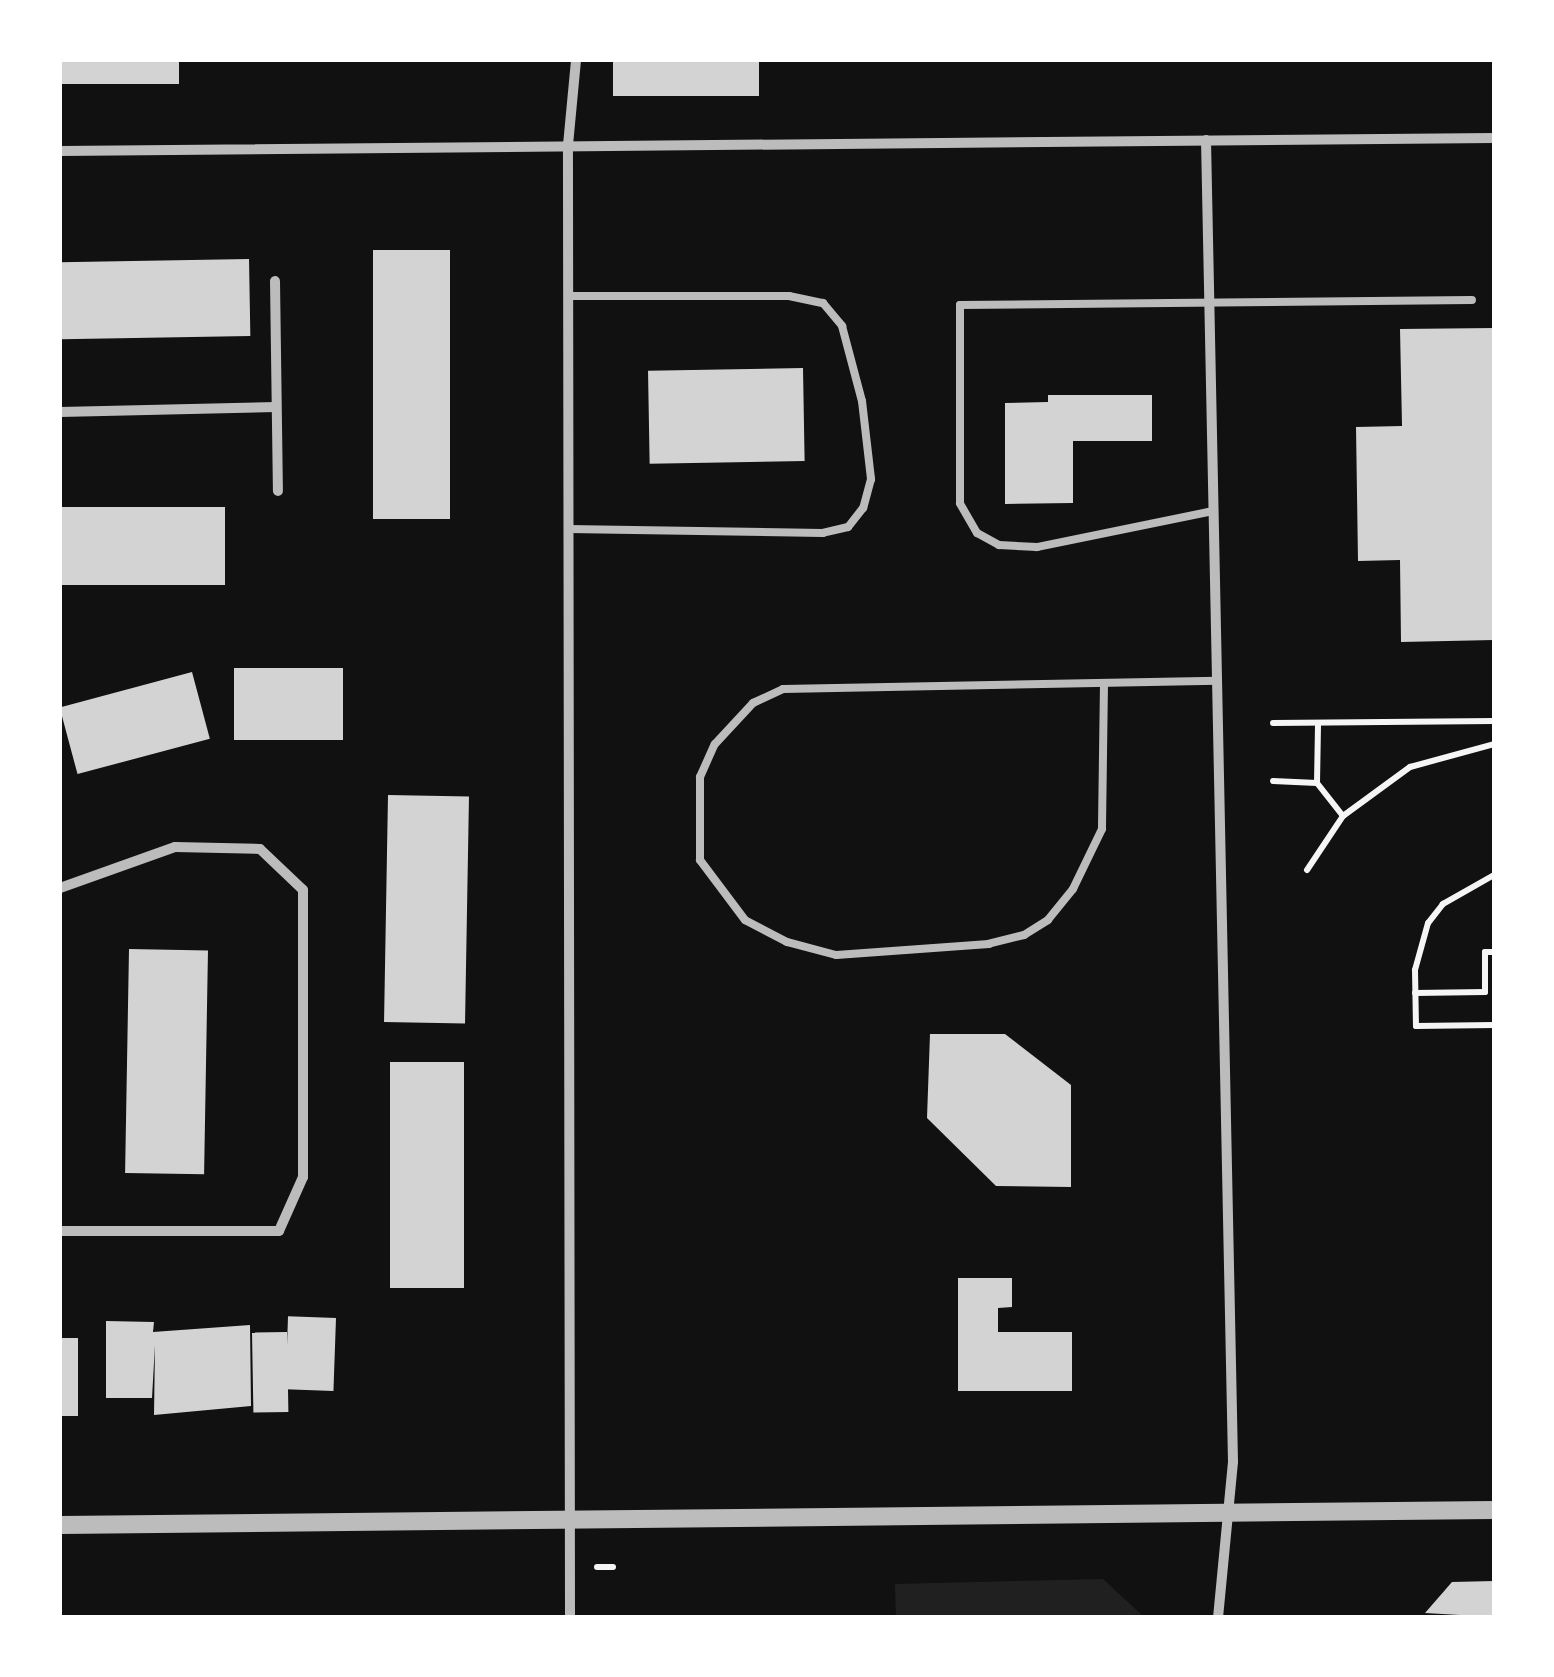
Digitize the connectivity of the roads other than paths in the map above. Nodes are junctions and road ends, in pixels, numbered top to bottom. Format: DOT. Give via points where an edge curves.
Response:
graph roads {
  1 [pos="576,60"];
  2 [pos="1494,138"];
  3 [pos="1206,140"];
  4 [pos="568,145"];
  5 [pos="60,151"];
  6 [pos="275,281"];
  7 [pos="568,296"];
  8 [pos="1472,300"];
  9 [pos="1209,304"];
  10 [pos="276,406"];
  11 [pos="60,412"];
  12 [pos="278,491"];
  13 [pos="1213,511"];
  14 [pos="568,528"];
  15 [pos="1217,681"];
  16 [pos="1104,683"];
  17 [pos="60,888"];
  18 [pos="60,1231"];
  19 [pos="1227,1510"];
  20 [pos="1494,1510"];
  21 [pos="570,1517"];
  22 [pos="60,1526"];
  23 [pos="570,1617"];
  24 [pos="1218,1617"];
  1 -- 4 [label="street"];
  2 -- 3 [label="street"];
  3 -- 4 [label="street"];
  3 -- 9 [label="street"];
  4 -- 5 [label="street"];
  4 -- 7 [label="street"];
  6 -- 10 [label="street"];
  7 -- 14 [label="street"];
  7 -- 14 [label="lane" via="789,296 823,303 842,326 862,402 871,479 863,508 848,527 823,533"];
  8 -- 9 [label="lane"];
  9 -- 13 [label="street"];
  9 -- 13 [label="lane" via="960,305 960,504 978,533 999,545 1056,543"];
  10 -- 11 [label="street"];
  10 -- 12 [label="street"];
  13 -- 15 [label="street"];
  14 -- 21 [label="street"];
  15 -- 16 [label="lane"];
  15 -- 19 [label="street" via="1234,1462"];
  16 -- 16 [label="lane" via="782,688 753,703 715,744 700,777 700,860 745,920 787,942 836,955 1024,935 1048,920 1073,889 1102,828"];
  17 -- 18 [label="street" via="175,846 260,850 303,890 303,1177 279,1231"];
  19 -- 20 [label="street"];
  19 -- 21 [label="street"];
  19 -- 24 [label="street"];
  21 -- 22 [label="street"];
  21 -- 23 [label="street"];
}
